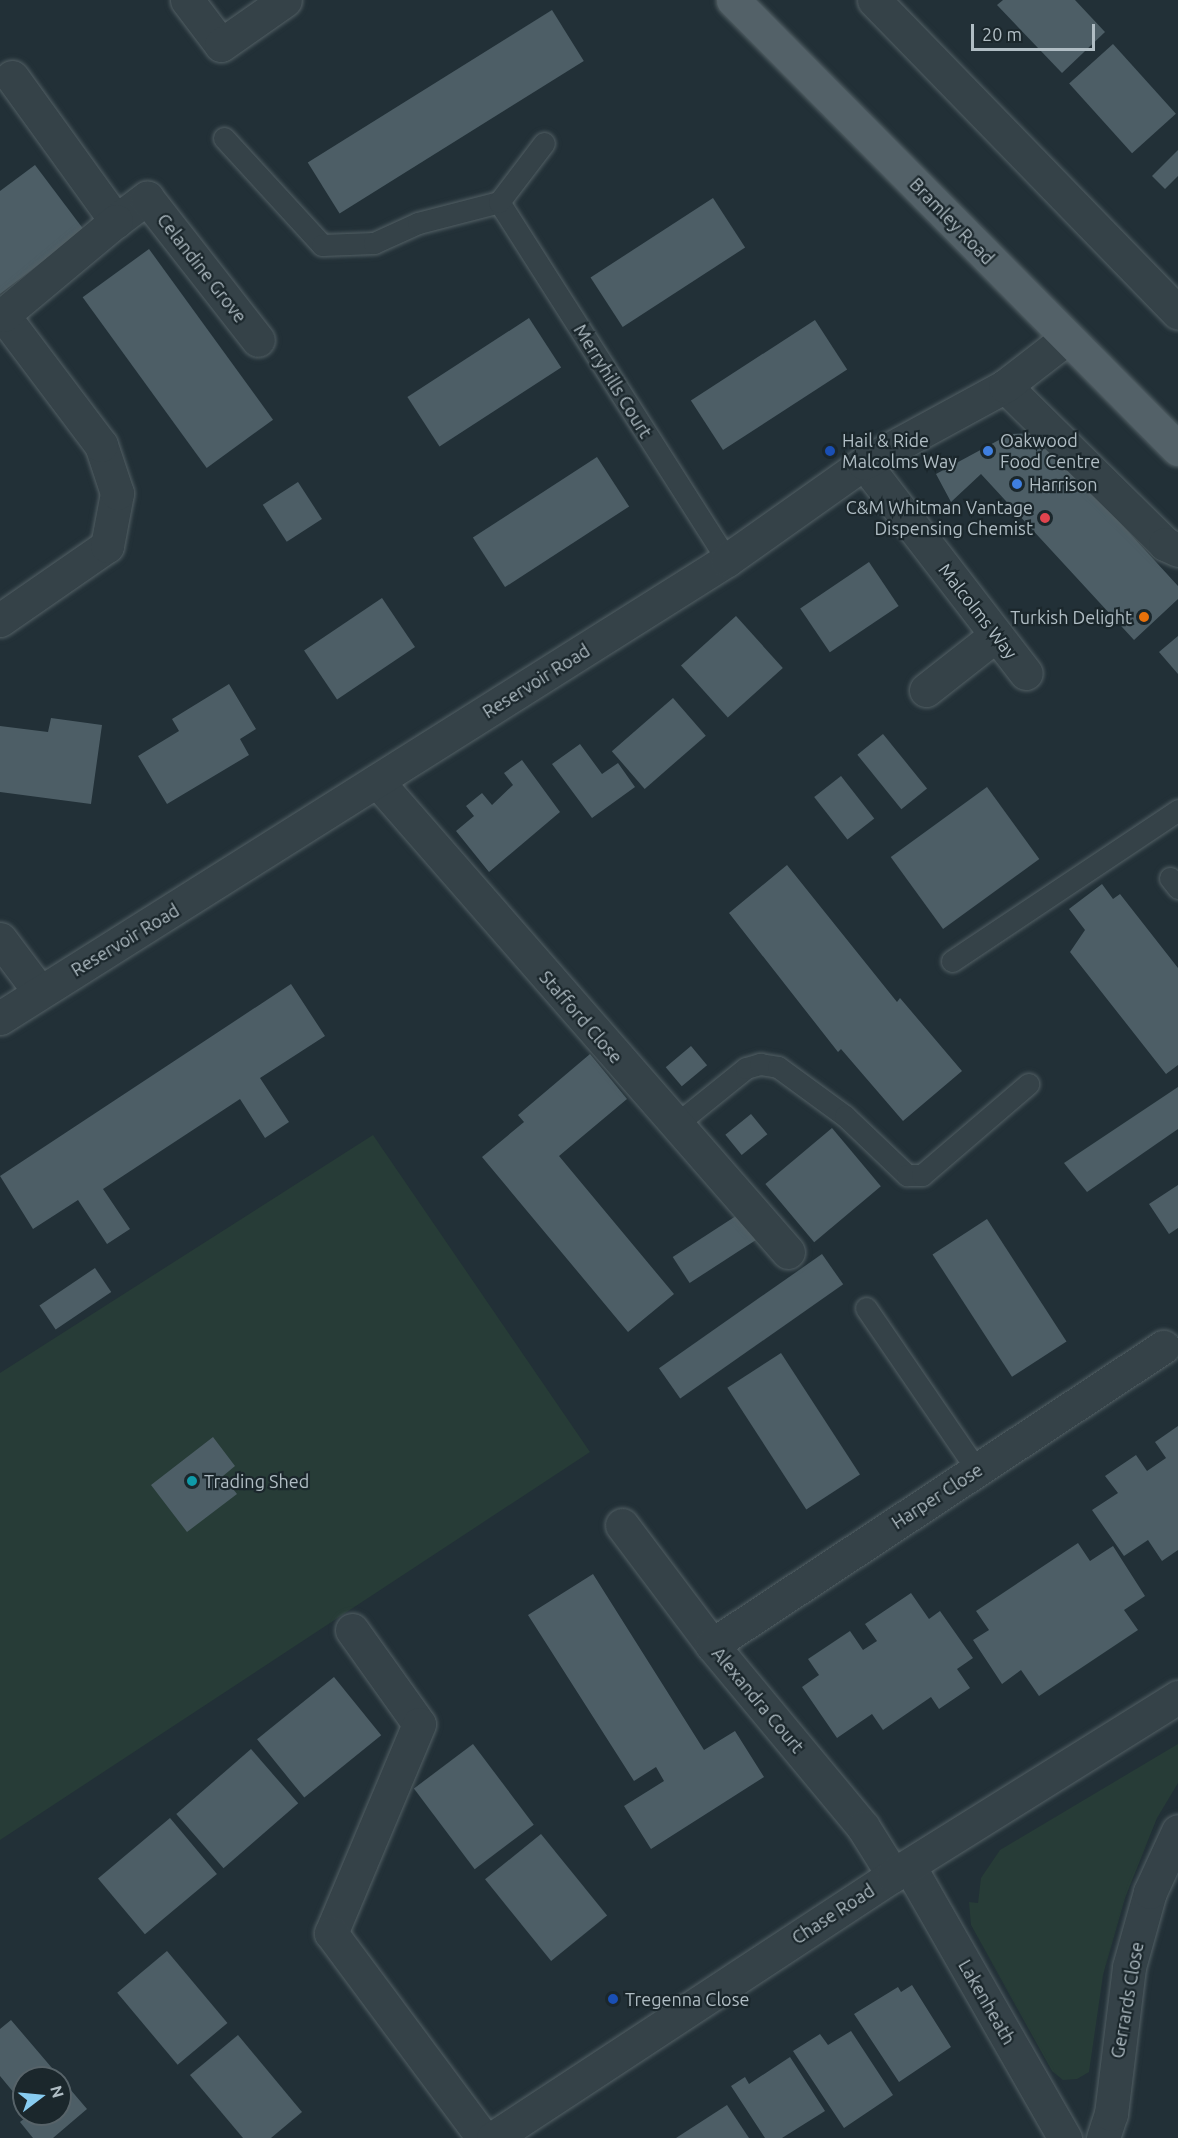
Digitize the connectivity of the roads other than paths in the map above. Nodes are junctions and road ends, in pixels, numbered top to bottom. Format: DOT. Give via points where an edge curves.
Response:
graph roads {
  1 [pos="188,0"];
  2 [pos="285,0"];
  3 [pos="733,0"];
  4 [pos="874,0"];
  5 [pos="12,77"];
  6 [pos="224,138"];
  7 [pos="544,143"];
  8 [pos="499,202"];
  9 [pos="116,221"];
  10 [pos="1178,313"];
  11 [pos="1067,338"];
  12 [pos="258,340"];
  13 [pos="1005,386"];
  14 [pos="1176,442"];
  15 [pos="864,464"];
  16 [pos="1178,550"];
  17 [pos="727,560"];
  18 [pos="0,620"];
  19 [pos="996,635"];
  20 [pos="1026,673"];
  21 [pos="926,690"];
  22 [pos="377,781"];
  23 [pos="1178,810"];
  24 [pos="0,939"];
  25 [pos="952,961"];
  26 [pos="39,991"];
  27 [pos="0,1018"];
  28 [pos="1028,1084"];
  29 [pos="674,1126"];
  30 [pos="788,1252"];
  31 [pos="867,1308"];
  32 [pos="1162,1347"];
  33 [pos="977,1470"];
  34 [pos="622,1525"];
  35 [pos="352,1630"];
  36 [pos="712,1645"];
  37 [pos="1178,1697"];
  38 [pos="1178,1832"];
  39 [pos="901,1870"];
  40 [pos="483,2138"];
  41 [pos="493,2138"];
  42 [pos="1065,2138"];
  43 [pos="1103,2138"];
  1 -- 2 [label="street" via="221,45"];
  3 -- 11 [label="main road, Bramley Road"];
  4 -- 10 [label="street"];
  5 -- 9 [label="street"];
  6 -- 8 [label="lane" via="322,245 374,243 418,223"];
  7 -- 8 [label="lane"];
  8 -- 17 [label="lane, Merryhills Court"];
  9 -- 12 [label="street, Celandine Grove" via="147,198"];
  9 -- 18 [label="street, Celandine Grove" via="3,315 101,445 117,493 107,546"];
  11 -- 13 [label="street, Reservoir Road"];
  11 -- 14 [label="main road, Bramley Road"];
  13 -- 15 [label="street, Reservoir Road"];
  13 -- 16 [label="street" via="1165,544"];
  15 -- 17 [label="street, Reservoir Road"];
  15 -- 19 [label="street, Malcolms Way"];
  17 -- 22 [label="street, Reservoir Road"];
  19 -- 20 [label="street, Malcolms Way"];
  19 -- 21 [label="street"];
  22 -- 26 [label="street, Reservoir Road"];
  22 -- 29 [label="street, Stafford Close"];
  23 -- 25 [label="lane"];
  24 -- 26 [label="street"];
  26 -- 27 [label="street, Reservoir Road"];
  28 -- 29 [label="lane" via="921,1175 907,1175 845,1116 778,1067 760,1064 746,1068"];
  29 -- 30 [label="street, Stafford Close"];
  31 -- 33 [label="lane"];
  32 -- 33 [label="street, Harper Close"];
  33 -- 36 [label="street, Harper Close"];
  34 -- 36 [label="street, Alexandra Court"];
  35 -- 40 [label="street" via="419,1724 331,1934"];
  36 -- 39 [label="street, Alexandra Court"];
  37 -- 39 [label="street, Chase Road"];
  38 -- 43 [label="street, Gerrards Close" via="1150,1892 1128,1967 1111,2114"];
  39 -- 41 [label="street, Chase Road"];
  39 -- 42 [label="street, Lakenheath"];
}
